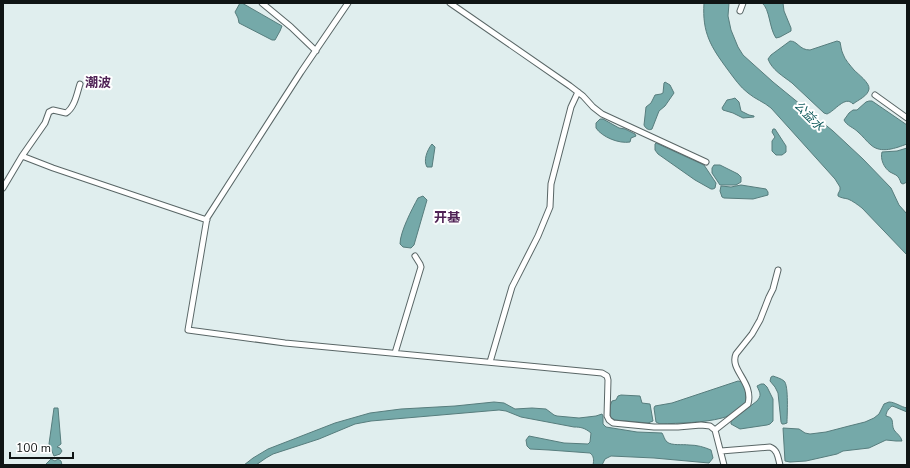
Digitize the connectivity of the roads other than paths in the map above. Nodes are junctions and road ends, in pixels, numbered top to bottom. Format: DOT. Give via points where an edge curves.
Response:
graph roads {
  1 [pos="262,3"];
  2 [pos="348,3"];
  3 [pos="450,3"];
  4 [pos="463,3"];
  5 [pos="743,3"];
  6 [pos="457,8"];
  7 [pos="740,11"];
  8 [pos="316,51"];
  9 [pos="80,84"];
  10 [pos="578,92"];
  11 [pos="875,95"];
  12 [pos="907,118"];
  13 [pos="22,156"];
  14 [pos="706,162"];
  15 [pos="3,188"];
  16 [pos="206,220"];
  17 [pos="415,256"];
  18 [pos="778,270"];
  19 [pos="395,353"];
  20 [pos="490,362"];
  21 [pos="715,430"];
  22 [pos="721,451"];
  23 [pos="724,465"];
  24 [pos="780,465"];
  1 -- 8 [label="street"];
  2 -- 8 [label="street"];
  3 -- 6 [label="street"];
  4 -- 6 [label="street"];
  5 -- 7 [label="street"];
  6 -- 10 [label="street"];
  8 -- 16 [label="street"];
  9 -- 13 [label="street" via="71,109 66,112 50,111 45,123"];
  10 -- 14 [label="street" via="598,112"];
  10 -- 20 [label="street" via="571,107 551,184 550,207 512,287"];
  11 -- 12 [label="street"];
  13 -- 15 [label="street"];
  13 -- 16 [label="street"];
  16 -- 19 [label="street" via="188,330 285,343"];
  17 -- 19 [label="street" via="421,267"];
  18 -- 21 [label="street" via="760,320 735,357 738,372 749,390 748,404"];
  19 -- 20 [label="street"];
  20 -- 21 [label="street" via="604,374 608,380 606,416 613,423 654,427 702,425"];
  21 -- 22 [label="street"];
  22 -- 23 [label="street"];
  22 -- 24 [label="street" via="770,447 776,451"];
}
